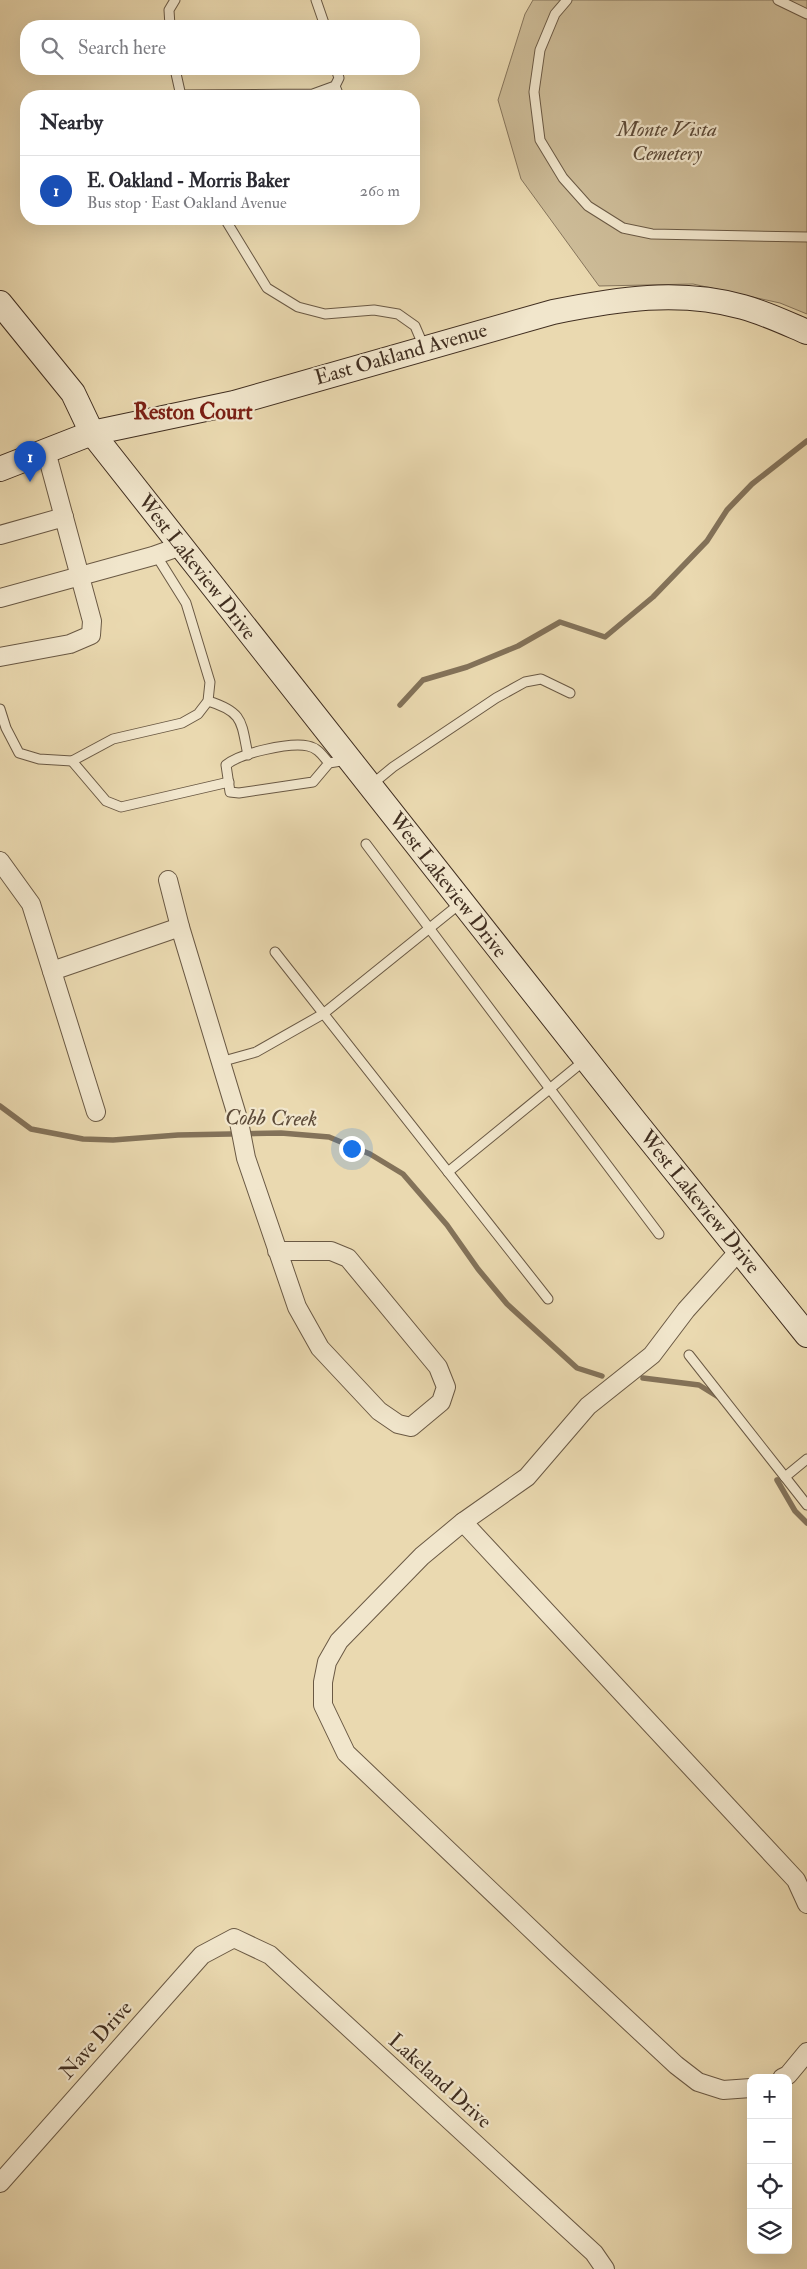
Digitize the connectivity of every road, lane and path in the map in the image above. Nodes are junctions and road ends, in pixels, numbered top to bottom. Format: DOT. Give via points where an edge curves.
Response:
graph roads {
  1 [pos="175,0"];
  2 [pos="316,0"];
  3 [pos="567,0"];
  4 [pos="778,0"];
  5 [pos="807,14"];
  6 [pos="170,20"];
  7 [pos="323,20"];
  8 [pos="177,75"];
  9 [pos="338,75"];
  10 [pos="335,86"];
  11 [pos="179,90"];
  12 [pos="324,90"];
  13 [pos="337,90"];
  14 [pos="229,225"];
  15 [pos="807,237"];
  16 [pos="0,303"];
  17 [pos="807,332"];
  18 [pos="424,348"];
  19 [pos="92,433"];
  20 [pos="46,451"];
  21 [pos="0,469"];
  22 [pos="64,517"];
  23 [pos="0,535"];
  24 [pos="181,546"];
  25 [pos="156,555"];
  26 [pos="80,576"];
  27 [pos="0,598"];
  28 [pos="0,657"];
  29 [pos="570,692"];
  30 [pos="208,702"];
  31 [pos="0,709"];
  32 [pos="248,755"];
  33 [pos="72,761"];
  34 [pos="339,761"];
  35 [pos="229,782"];
  36 [pos="370,786"];
  37 [pos="366,844"];
  38 [pos="0,861"];
  39 [pos="168,880"];
  40 [pos="462,902"];
  41 [pos="180,927"];
  42 [pos="429,928"];
  43 [pos="275,952"];
  44 [pos="52,971"];
  45 [pos="323,1014"];
  46 [pos="586,1059"];
  47 [pos="220,1062"];
  48 [pos="549,1088"];
  49 [pos="96,1112"];
  50 [pos="448,1172"];
  51 [pos="659,1234"];
  52 [pos="277,1251"];
  53 [pos="739,1251"];
  54 [pos="548,1299"];
  55 [pos="807,1335"];
  56 [pos="689,1355"];
  57 [pos="807,1459"];
  58 [pos="785,1477"];
  59 [pos="807,1505"];
  60 [pos="464,1522"];
  61 [pos="807,1904"];
  62 [pos="234,1938"];
  63 [pos="807,2052"];
  64 [pos="789,2074"];
  65 [pos="747,2088"];
  66 [pos="0,2183"];
  67 [pos="605,2269"];
  1 -- 6 [label="lane" via="169,10"];
  2 -- 7 [label="lane"];
  3 -- 15 [label="lane" via="555,14 540,50 534,92 540,140 563,178 588,206 623,228 652,234"];
  4 -- 5 [label="lane"];
  8 -- 11 [label="lane"];
  9 -- 10 [label="lane"];
  10 -- 12 [label="lane"];
  10 -- 13 [label="lane"];
  14 -- 18 [label="lane" via="267,288 298,307 326,314 374,310 398,314 415,326"];
  16 -- 19 [label="street, West Lakeview Drive" via="73,393"];
  17 -- 18 [label="street, East Oakland Avenue" via="743,307 705,300 635,298 553,312"];
  18 -- 19 [label="street, East Oakland Avenue" via="234,402"];
  19 -- 20 [label="street, East Oakland Avenue"];
  19 -- 24 [label="street, West Lakeview Drive"];
  20 -- 21 [label="street, East Oakland Avenue"];
  20 -- 22 [label="street"];
  22 -- 23 [label="street"];
  22 -- 26 [label="street"];
  24 -- 25 [label="street"];
  24 -- 34 [label="street, West Lakeview Drive"];
  25 -- 26 [label="street"];
  25 -- 30 [label="lane" via="186,603 210,682"];
  26 -- 27 [label="street"];
  26 -- 28 [label="street" via="92,621 91,635 70,644"];
  29 -- 36 [label="lane" via="541,679 525,682 393,766"];
  30 -- 32 [label="lane" via="236,713 242,724"];
  30 -- 33 [label="lane" via="198,714 182,723 113,739"];
  31 -- 33 [label="lane" via="19,753 39,759"];
  32 -- 34 [label="lane" via="275,748 307,746"];
  32 -- 35 [label="lane" via="233,759 226,765"];
  33 -- 35 [label="lane" via="106,801 121,807"];
  34 -- 35 [label="lane" via="313,782 239,793 230,792"];
  34 -- 36 [label="street, West Lakeview Drive"];
  36 -- 40 [label="street, West Lakeview Drive"];
  37 -- 42 [label="lane"];
  38 -- 44 [label="street" via="31,904"];
  39 -- 41 [label="street"];
  40 -- 42 [label="lane"];
  40 -- 46 [label="street, West Lakeview Drive"];
  41 -- 44 [label="street"];
  41 -- 47 [label="street"];
  42 -- 45 [label="lane"];
  42 -- 48 [label="lane"];
  43 -- 45 [label="lane"];
  44 -- 49 [label="street"];
  45 -- 47 [label="lane" via="256,1052"];
  45 -- 50 [label="lane"];
  46 -- 48 [label="lane"];
  46 -- 53 [label="street, West Lakeview Drive"];
  47 -- 52 [label="street" via="239,1122 246,1158"];
  48 -- 50 [label="lane"];
  48 -- 51 [label="lane"];
  50 -- 54 [label="lane"];
  52 -- 52 [label="street" via="297,1307 320,1348 379,1411 398,1424 411,1427 441,1402 446,1387 438,1367 348,1258 331,1251"];
  53 -- 55 [label="street, West Lakeview Drive"];
  53 -- 60 [label="street" via="686,1310 652,1355 588,1406 527,1477"];
  56 -- 58 [label="lane"];
  57 -- 58 [label="lane"];
  58 -- 59 [label="lane"];
  60 -- 61 [label="street" via="796,1880"];
  60 -- 65 [label="street" via="415,1563 339,1641 327,1662 323,1705 346,1753 676,2065 698,2082 722,2090"];
  62 -- 66 [label="street, Nave Drive" via="202,1955"];
  62 -- 67 [label="street, Lakeland Drive" via="270,1955 594,2252"];
  63 -- 64 [label="street"];
}
